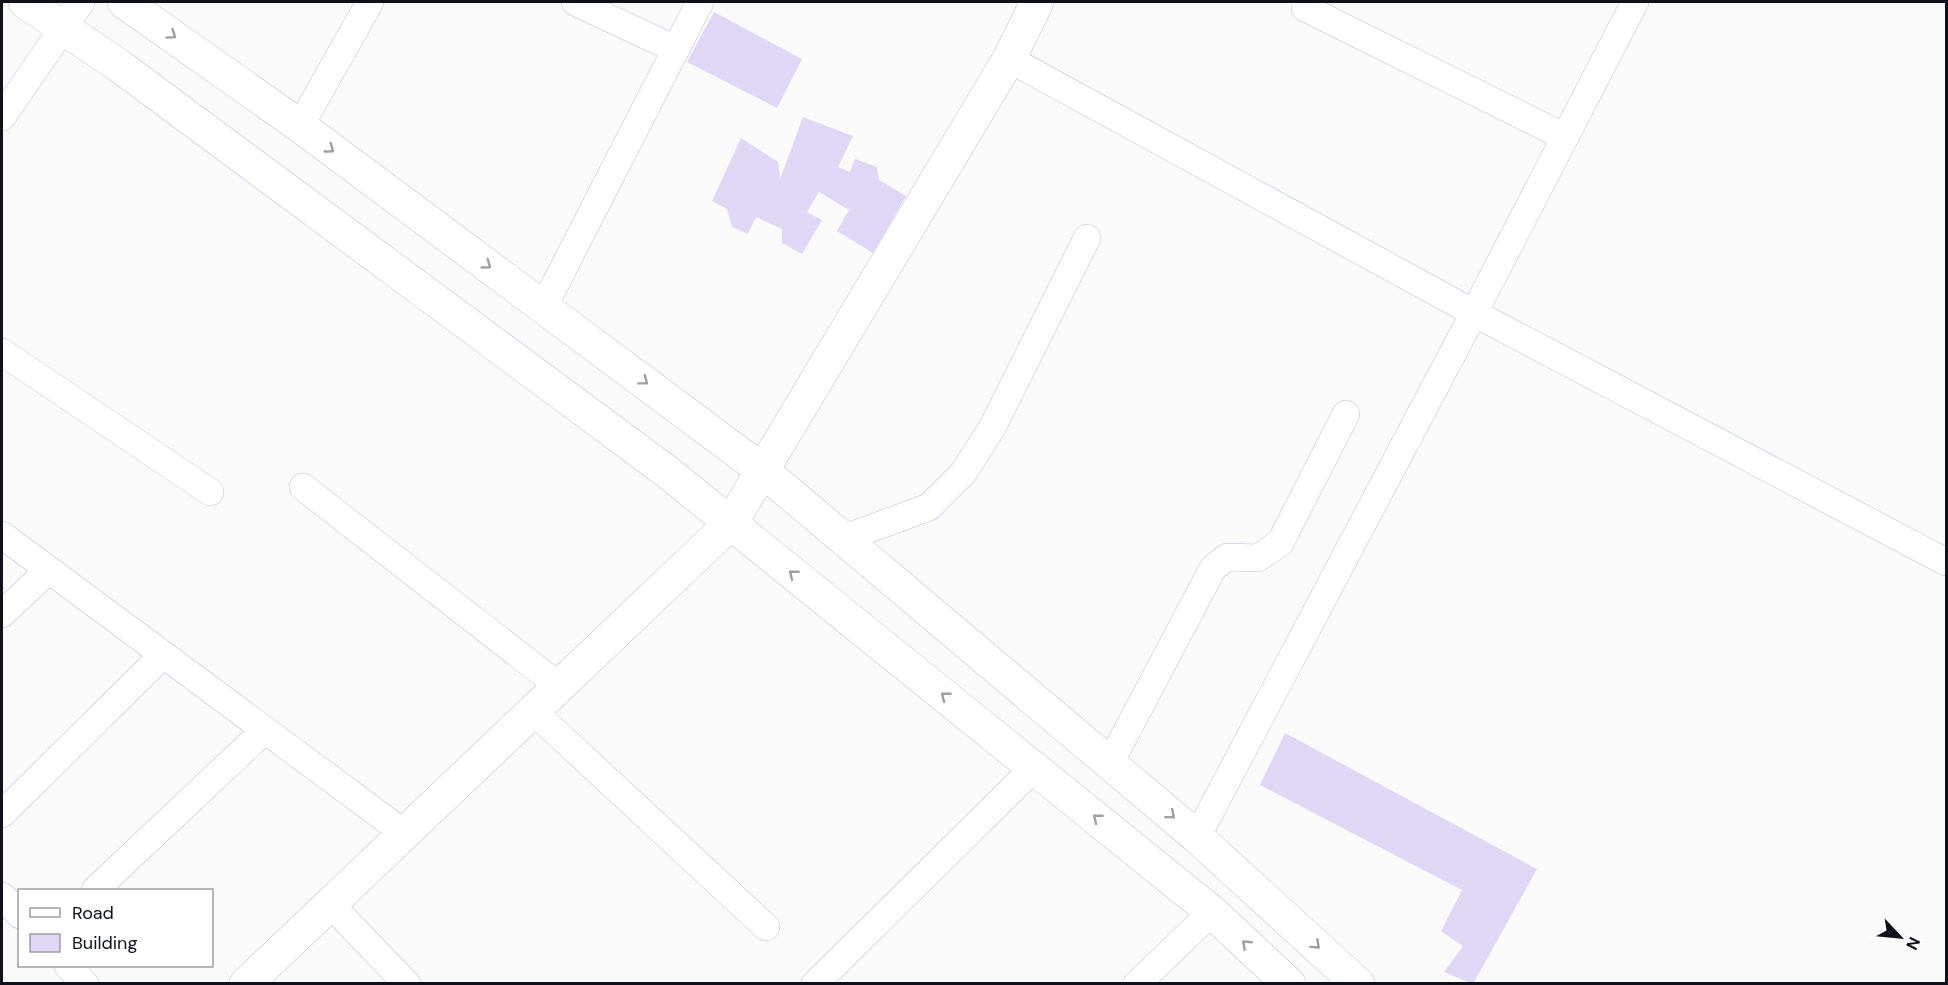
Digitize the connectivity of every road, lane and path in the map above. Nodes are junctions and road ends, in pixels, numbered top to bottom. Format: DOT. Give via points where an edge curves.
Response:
graph roads {
  1 [pos="25,2"];
  2 [pos="124,2"];
  3 [pos="370,2"];
  4 [pos="575,2"];
  5 [pos="700,2"];
  6 [pos="1037,2"];
  7 [pos="1305,2"];
  8 [pos="1635,2"];
  9 [pos="73,15"];
  10 [pos="675,49"];
  11 [pos="1009,59"];
  12 [pos="2,117"];
  13 [pos="300,126"];
  14 [pos="1565,137"];
  15 [pos="1087,238"];
  16 [pos="544,306"];
  17 [pos="1474,313"];
  18 [pos="2,352"];
  19 [pos="1346,414"];
  20 [pos="762,470"];
  21 [pos="303,487"];
  22 [pos="210,492"];
  23 [pos="731,523"];
  24 [pos="2,535"];
  25 [pos="845,538"];
  26 [pos="1947,562"];
  27 [pos="49,570"];
  28 [pos="2,614"];
  29 [pos="164,655"];
  30 [pos="559,686"];
  31 [pos="533,711"];
  32 [pos="265,730"];
  33 [pos="1110,763"];
  34 [pos="1034,768"];
  35 [pos="2,814"];
  36 [pos="404,833"];
  37 [pos="1197,837"];
  38 [pos="97,889"];
  39 [pos="2,896"];
  40 [pos="330,904"];
  41 [pos="1212,912"];
  42 [pos="18,913"];
  43 [pos="766,927"];
  44 [pos="69,967"];
  45 [pos="85,984"];
  46 [pos="246,984"];
  47 [pos="407,984"];
  48 [pos="815,984"];
  49 [pos="1137,984"];
  50 [pos="1289,984"];
  51 [pos="1358,984"];
  1 -- 9 [label="main road"];
  2 -- 13 [label="main road, one-way"];
  3 -- 13 [label="street"];
  4 -- 10 [label="street"];
  5 -- 10 [label="street"];
  6 -- 11 [label="main road"];
  7 -- 14 [label="street" via="1305,8"];
  8 -- 14 [label="street"];
  9 -- 12 [label="street"];
  9 -- 23 [label="main road" via="118,65"];
  10 -- 16 [label="street"];
  11 -- 17 [label="street"];
  11 -- 20 [label="main road"];
  13 -- 16 [label="main road, one-way"];
  14 -- 17 [label="street"];
  15 -- 25 [label="street" via="993,426 964,472 929,507"];
  16 -- 20 [label="main road, one-way"];
  17 -- 26 [label="street"];
  17 -- 37 [label="street"];
  18 -- 22 [label="street"];
  19 -- 33 [label="street" via="1281,543 1258,558 1227,557 1213,568"];
  20 -- 23 [label="main road"];
  20 -- 25 [label="main road"];
  21 -- 30 [label="street"];
  23 -- 30 [label="main road"];
  34 -- 23 [label="main road, one-way"];
  24 -- 27 [label="street"];
  25 -- 33 [label="main road"];
  27 -- 28 [label="street"];
  27 -- 29 [label="street"];
  29 -- 32 [label="street"];
  29 -- 35 [label="street"];
  30 -- 31 [label="main road"];
  31 -- 36 [label="main road"];
  31 -- 43 [label="street"];
  32 -- 36 [label="street"];
  32 -- 38 [label="street"];
  33 -- 37 [label="main road, one-way"];
  41 -- 34 [label="main road, one-way"];
  34 -- 48 [label="street"];
  36 -- 40 [label="main road"];
  37 -- 51 [label="main road, one-way"];
  39 -- 42 [label="street"];
  40 -- 46 [label="main road"];
  40 -- 47 [label="street"];
  41 -- 49 [label="street"];
  50 -- 41 [label="main road, one-way"];
  44 -- 45 [label="street"];
}
